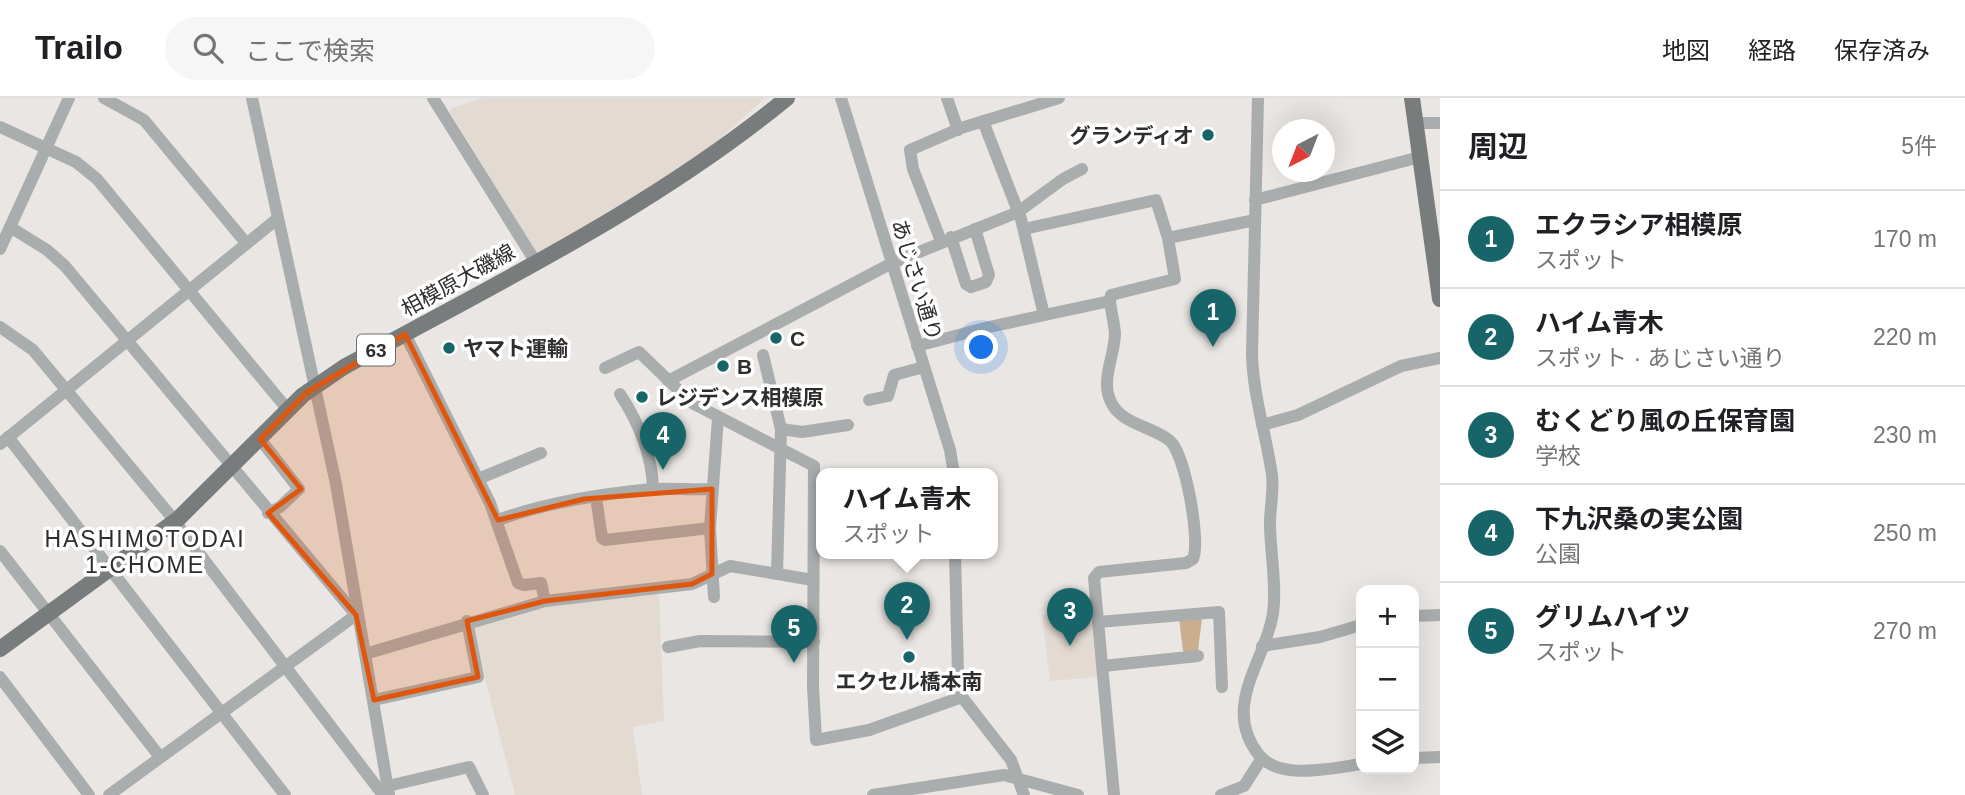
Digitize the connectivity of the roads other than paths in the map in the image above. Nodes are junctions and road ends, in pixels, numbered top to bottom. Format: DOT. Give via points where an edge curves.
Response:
graph roads {
  1 [pos="69,98"];
  2 [pos="104,98"];
  3 [pos="252,98"];
  4 [pos="433,98"];
  5 [pos="787,98"];
  6 [pos="841,98"];
  7 [pos="947,98"];
  8 [pos="1059,98"];
  9 [pos="1258,98"];
  10 [pos="1412,98"];
  11 [pos="983,121"];
  12 [pos="1415,123"];
  13 [pos="1440,123"];
  14 [pos="0,128"];
  15 [pos="958,130"];
  16 [pos="45,148"];
  17 [pos="1420,157"];
  18 [pos="1082,169"];
  19 [pos="1255,200"];
  20 [pos="1018,212"];
  21 [pos="277,219"];
  22 [pos="1255,220"];
  23 [pos="10,226"];
  24 [pos="975,229"];
  25 [pos="1024,229"];
  26 [pos="1168,238"];
  27 [pos="946,239"];
  28 [pos="246,243"];
  29 [pos="0,248"];
  30 [pos="535,261"];
  31 [pos="892,263"];
  32 [pos="191,289"];
  33 [pos="1440,299"];
  34 [pos="1110,301"];
  35 [pos="1044,315"];
  36 [pos="0,327"];
  37 [pos="405,334"];
  38 [pos="126,341"];
  39 [pos="917,346"];
  40 [pos="763,355"];
  41 [pos="1440,358"];
  42 [pos="605,368"];
  43 [pos="924,368"];
  44 [pos="668,381"];
  45 [pos="314,387"];
  46 [pos="67,390"];
  47 [pos="620,394"];
  48 [pos="869,400"];
  49 [pos="288,410"];
  50 [pos="718,418"];
  51 [pos="848,425"];
  52 [pos="1262,425"];
  53 [pos="781,429"];
  54 [pos="260,439"];
  55 [pos="4,440"];
  56 [pos="781,447"];
  57 [pos="541,453"];
  58 [pos="231,468"];
  59 [pos="953,468"];
  60 [pos="816,478"];
  61 [pos="478,479"];
  62 [pos="653,489"];
  63 [pos="712,489"];
  64 [pos="596,497"];
  65 [pos="268,513"];
  66 [pos="498,520"];
  67 [pos="175,521"];
  68 [pos="710,527"];
  69 [pos="816,538"];
  70 [pos="0,551"];
  71 [pos="955,559"];
  72 [pos="110,569"];
  73 [pos="712,574"];
  74 [pos="777,574"];
  75 [pos="813,580"];
  76 [pos="713,597"];
  77 [pos="545,601"];
  78 [pos="48,613"];
  79 [pos="356,615"];
  80 [pos="1440,615"];
  81 [pos="1419,616"];
  82 [pos="467,621"];
  83 [pos="1098,622"];
  84 [pos="1356,626"];
  85 [pos="814,642"];
  86 [pos="1262,646"];
  87 [pos="667,647"];
  88 [pos="0,649"];
  89 [pos="365,654"];
  90 [pos="1198,656"];
  91 [pos="1103,666"];
  92 [pos="286,667"];
  93 [pos="0,677"];
  94 [pos="1222,687"];
  95 [pos="962,697"];
  96 [pos="374,700"];
  97 [pos="222,713"];
  98 [pos="160,757"];
  99 [pos="1440,757"];
  100 [pos="1262,758"];
  101 [pos="1419,758"];
  102 [pos="1356,765"];
  103 [pos="1017,778"];
  104 [pos="387,792"];
  105 [pos="89,795"];
  106 [pos="109,795"];
  107 [pos="285,795"];
  108 [pos="483,795"];
  109 [pos="873,795"];
  110 [pos="1024,795"];
  111 [pos="1079,795"];
  112 [pos="1114,795"];
  113 [pos="1221,795"];
  1 -- 16 [label="street"];
  2 -- 28 [label="street" via="144,120"];
  3 -- 21 [label="street"];
  4 -- 30 [label="street"];
  5 -- 30 [label="main road, 相模原大磯線 / 63" via="705,162"];
  6 -- 31 [label="street, あじさい通り"];
  7 -- 15 [label="street"];
  8 -- 11 [label="street"];
  9 -- 19 [label="street"];
  10 -- 12 [label="main road"];
  11 -- 15 [label="street"];
  11 -- 20 [label="street"];
  12 -- 13 [label="street"];
  12 -- 17 [label="main road"];
  14 -- 16 [label="street"];
  15 -- 27 [label="street" via="909,153"];
  16 -- 23 [label="street"];
  16 -- 32 [label="street" via="97,179"];
  17 -- 19 [label="street"];
  17 -- 33 [label="main road"];
  18 -- 20 [label="street"];
  19 -- 22 [label="street"];
  20 -- 24 [label="street"];
  20 -- 25 [label="street"];
  21 -- 28 [label="street"];
  21 -- 45 [label="street"];
  22 -- 26 [label="street"];
  22 -- 52 [label="street" via="1252,354"];
  23 -- 29 [label="street"];
  23 -- 38 [label="street" via="55,256"];
  24 -- 27 [label="street"];
  24 -- 27 [label="street" via="989,275 986,282 966,284"];
  25 -- 26 [label="street" via="1154,199"];
  25 -- 35 [label="street"];
  26 -- 34 [label="street" via="1173,281 1111,295"];
  27 -- 31 [label="street"];
  28 -- 32 [label="street"];
  30 -- 37 [label="main road, 相模原大磯線 / 63"];
  31 -- 39 [label="street, あじさい通り"];
  31 -- 44 [label="street"];
  32 -- 38 [label="street"];
  32 -- 49 [label="street"];
  34 -- 35 [label="street"];
  34 -- 83 [label="street" via="1115,334 1108,396 1120,413 1168,440 1179,453 1195,553 1186,563 1095,574"];
  35 -- 39 [label="street"];
  36 -- 46 [label="street" via="33,350"];
  37 -- 45 [label="main road, 相模原大磯線 / 63"];
  37 -- 61 [label="street"];
  38 -- 46 [label="street"];
  38 -- 58 [label="street"];
  39 -- 43 [label="street, あじさい通り"];
  40 -- 53 [label="street"];
  41 -- 52 [label="street" via="1401,366 1298,415"];
  42 -- 44 [label="street" via="636,352"];
  43 -- 48 [label="street" via="894,375 888,396"];
  43 -- 59 [label="street, あじさい通り"];
  44 -- 50 [label="street"];
  45 -- 49 [label="main road, 相模原大磯線 / 63"];
  45 -- 79 [label="street" via="341,509"];
  46 -- 55 [label="street"];
  46 -- 67 [label="street"];
  47 -- 62 [label="street" via="636,419 651,463"];
  49 -- 54 [label="main road, 相模原大磯線 / 63"];
  50 -- 56 [label="street"];
  50 -- 63 [label="street"];
  51 -- 53 [label="street" via="802,432"];
  52 -- 86 [label="street" via="1272,477 1274,611"];
  53 -- 56 [label="street"];
  54 -- 58 [label="main road, 相模原大磯線 / 63"];
  54 -- 65 [label="street" via="299,489"];
  55 -- 72 [label="street"];
  56 -- 60 [label="street" via="814,466"];
  56 -- 74 [label="street"];
  57 -- 61 [label="street"];
  58 -- 65 [label="street"];
  58 -- 67 [label="main road, 相模原大磯線 / 63"];
  61 -- 66 [label="street"];
  62 -- 63 [label="street"];
  62 -- 64 [label="street"];
  63 -- 68 [label="street"];
  64 -- 66 [label="street"];
  64 -- 68 [label="street" via="605,540"];
  65 -- 79 [label="street"];
  66 -- 77 [label="street" via="518,583 541,583"];
  67 -- 72 [label="main road, 相模原大磯線 / 63"];
  67 -- 92 [label="street"];
  68 -- 73 [label="street"];
  69 -- 75 [label="street"];
  70 -- 78 [label="street"];
  71 -- 95 [label="street"];
  72 -- 78 [label="main road, 相模原大磯線 / 63"];
  72 -- 97 [label="street"];
  73 -- 74 [label="street" via="730,566"];
  73 -- 76 [label="street"];
  73 -- 77 [label="street" via="692,584"];
  74 -- 75 [label="street"];
  75 -- 85 [label="street"];
  77 -- 82 [label="street"];
  78 -- 88 [label="main road, 相模原大磯線 / 63"];
  78 -- 98 [label="street"];
  79 -- 89 [label="street"];
  79 -- 92 [label="street"];
  80 -- 81 [label="street"];
  82 -- 89 [label="street"];
  82 -- 96 [label="street" via="478,677"];
  83 -- 91 [label="street"];
  83 -- 94 [label="street" via="1219,612"];
  84 -- 86 [label="street"];
  85 -- 87 [label="street" via="699,641"];
  85 -- 95 [label="street" via="818,741 869,730"];
  86 -- 100 [label="street" via="1245,696 1249,734"];
  89 -- 96 [label="street"];
  90 -- 91 [label="street"];
  91 -- 112 [label="street"];
  92 -- 97 [label="street"];
  92 -- 104 [label="street"];
  93 -- 105 [label="street"];
  95 -- 103 [label="street" via="1002,746"];
  96 -- 104 [label="street"];
  97 -- 98 [label="street"];
  97 -- 107 [label="street"];
  98 -- 106 [label="street"];
  99 -- 101 [label="street"];
  100 -- 102 [label="street" via="1303,770"];
  100 -- 113 [label="street" via="1244,786"];
  103 -- 109 [label="street" via="968,779"];
  103 -- 110 [label="street"];
  103 -- 111 [label="street"];
  104 -- 108 [label="street" via="469,768"];
}
